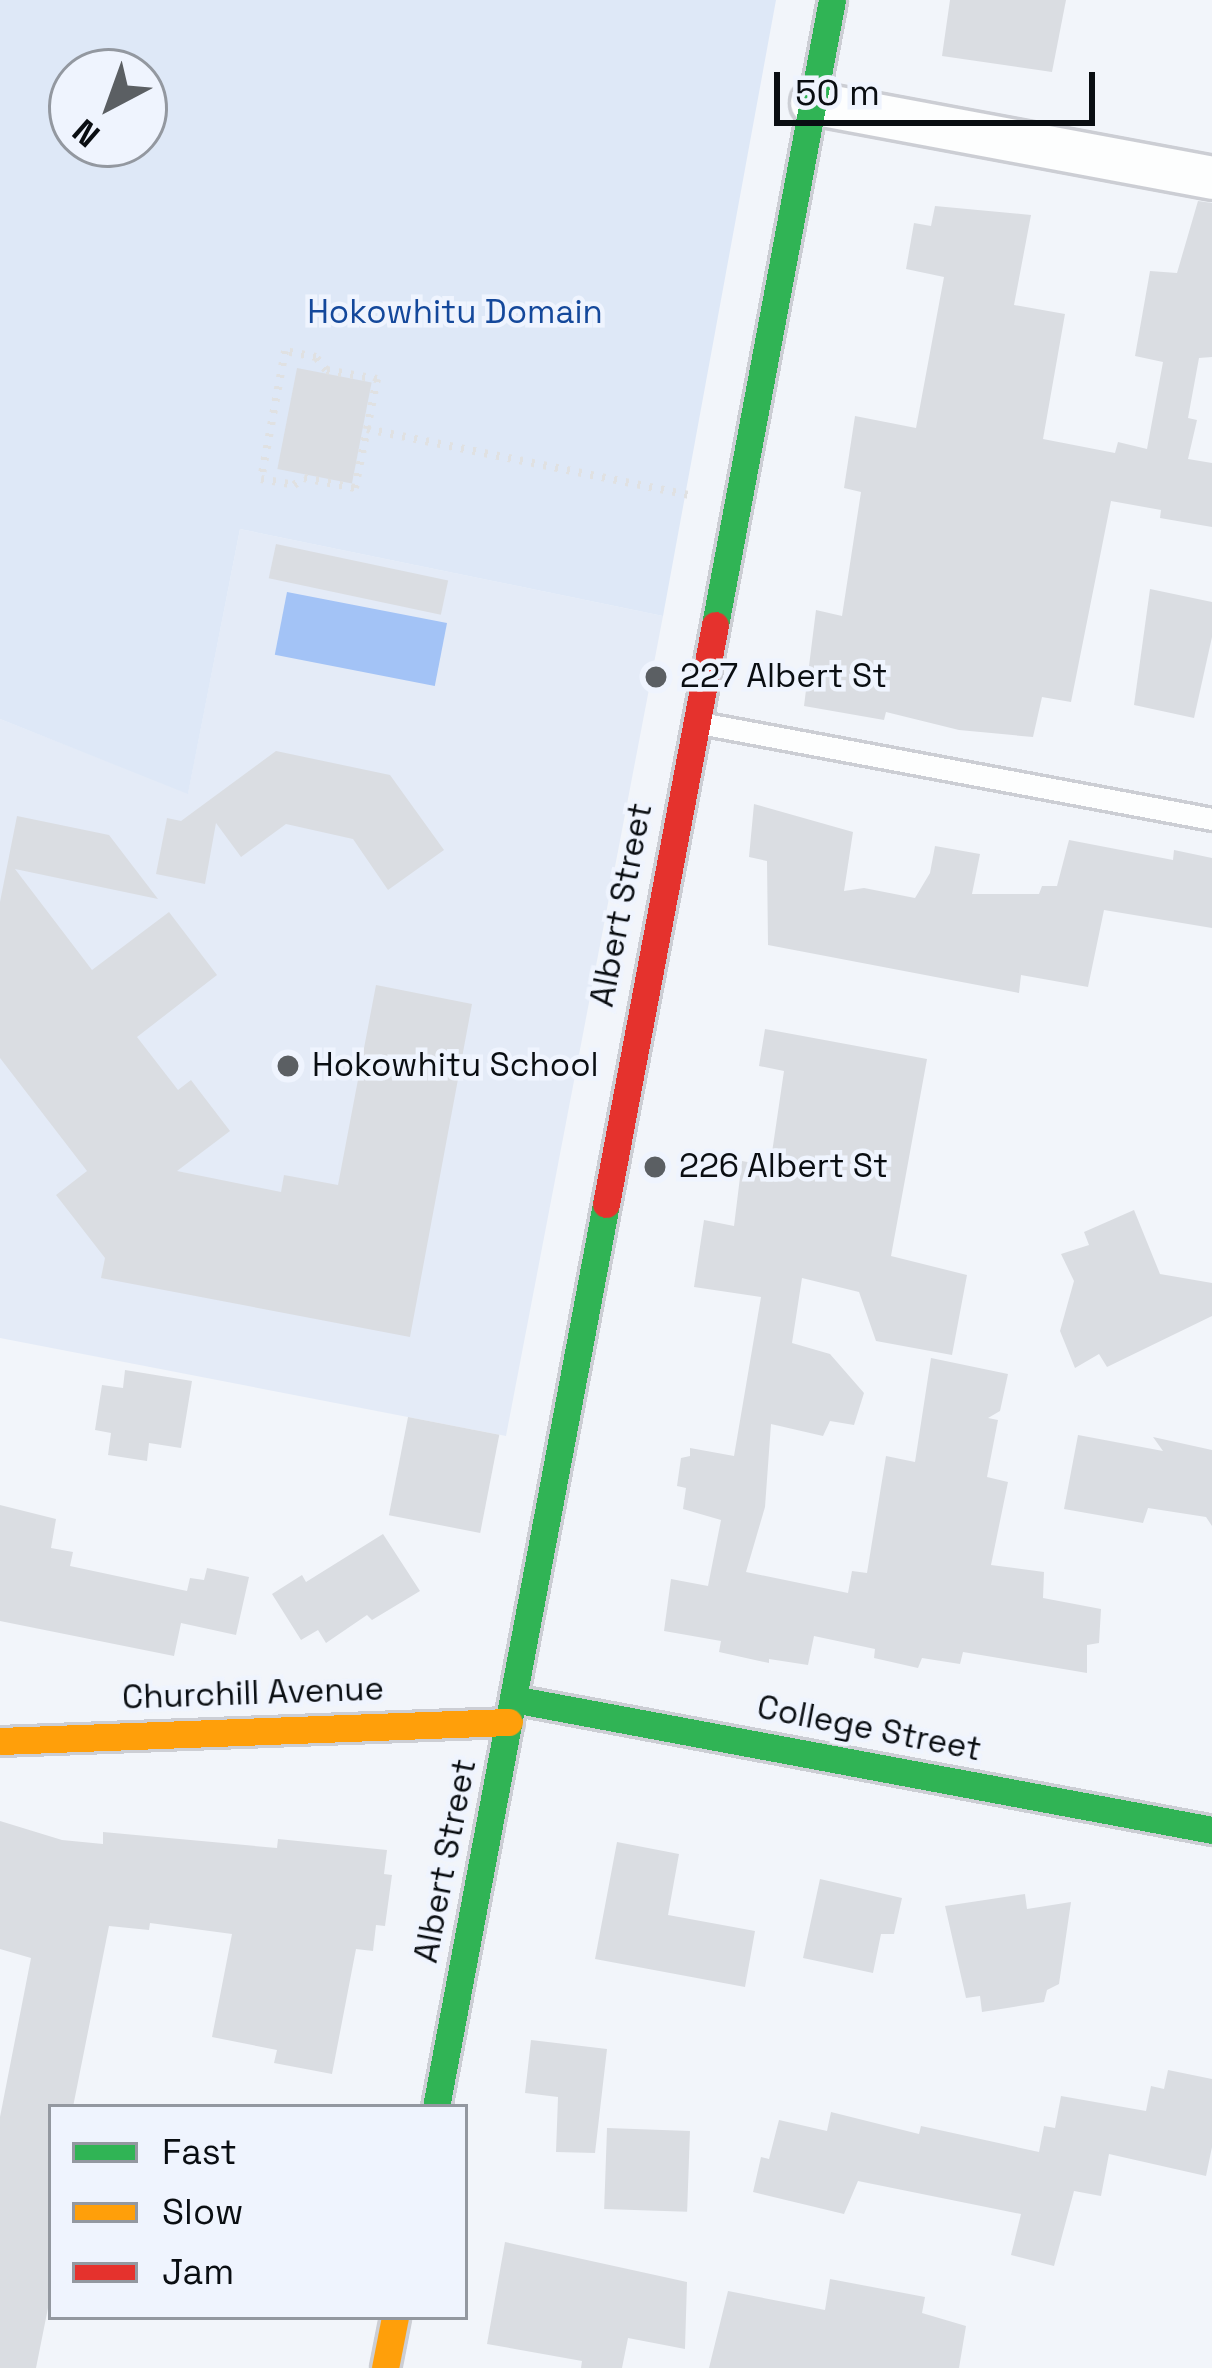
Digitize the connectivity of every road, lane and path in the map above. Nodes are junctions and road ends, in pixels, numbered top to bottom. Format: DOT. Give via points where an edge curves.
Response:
graph roads {
  1 [pos="832,0"];
  2 [pos="812,103"];
  3 [pos="1212,178"];
  4 [pos="367,429"];
  5 [pos="695,496"];
  6 [pos="694,722"];
  7 [pos="1212,819"];
  8 [pos="511,1710"];
  9 [pos="0,1741"];
  10 [pos="1212,1830"];
  11 [pos="437,2104"];
  12 [pos="394,2320"];
  13 [pos="386,2368"];
  1 -- 2 [label="main road, Albert Street"];
  2 -- 3 [label="street"];
  2 -- 6 [label="main road, Albert Street"];
  4 -- 4 [label="path" via="356,488 261,478 285,351 377,380"];
  4 -- 5 [label="path"];
  6 -- 7 [label="lane"];
  6 -- 8 [label="main road, Albert Street"];
  8 -- 9 [label="main road, Churchill Avenue"];
  8 -- 10 [label="main road, College Street"];
  8 -- 11 [label="main road, Albert Street"];
  12 -- 13 [label="main road"];
}
